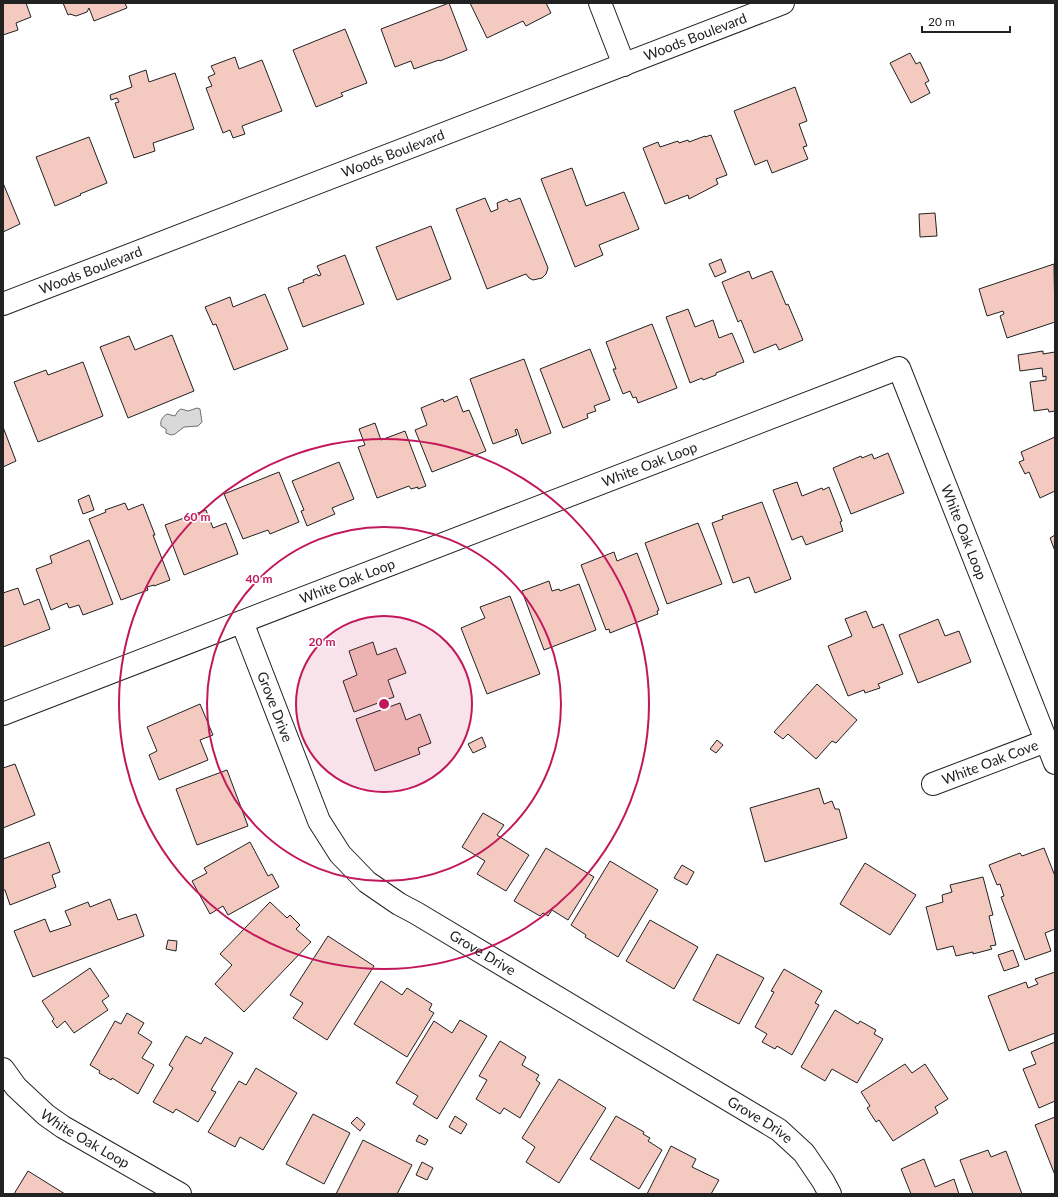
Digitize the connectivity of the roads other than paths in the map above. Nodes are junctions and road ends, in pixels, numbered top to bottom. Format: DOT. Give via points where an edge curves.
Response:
graph roads {
  1 [pos="600,3"];
  2 [pos="783,3"];
  3 [pos="624,65"];
  4 [pos="3,304"];
  5 [pos="242,622"];
  6 [pos="3,714"];
  7 [pos="1046,741"];
  8 [pos="1055,763"];
  9 [pos="933,784"];
  10 [pos="3,1069"];
  11 [pos="180,1194"];
  12 [pos="830,1194"];
  1 -- 3 [label="street"];
  2 -- 3 [label="street, Woods Boulevard"];
  3 -- 4 [label="street, Woods Boulevard"];
  5 -- 6 [label="street, White Oak Loop"];
  5 -- 7 [label="street, White Oak Loop" via="899,368"];
  5 -- 12 [label="street, Grove Drive" via="319,821 340,854 367,882 399,904 779,1130 804,1153"];
  7 -- 8 [label="street, White Oak Loop"];
  7 -- 9 [label="street, White Oak Cove"];
  10 -- 11 [label="street, White Oak Loop" via="16,1087 46,1115"];
}
